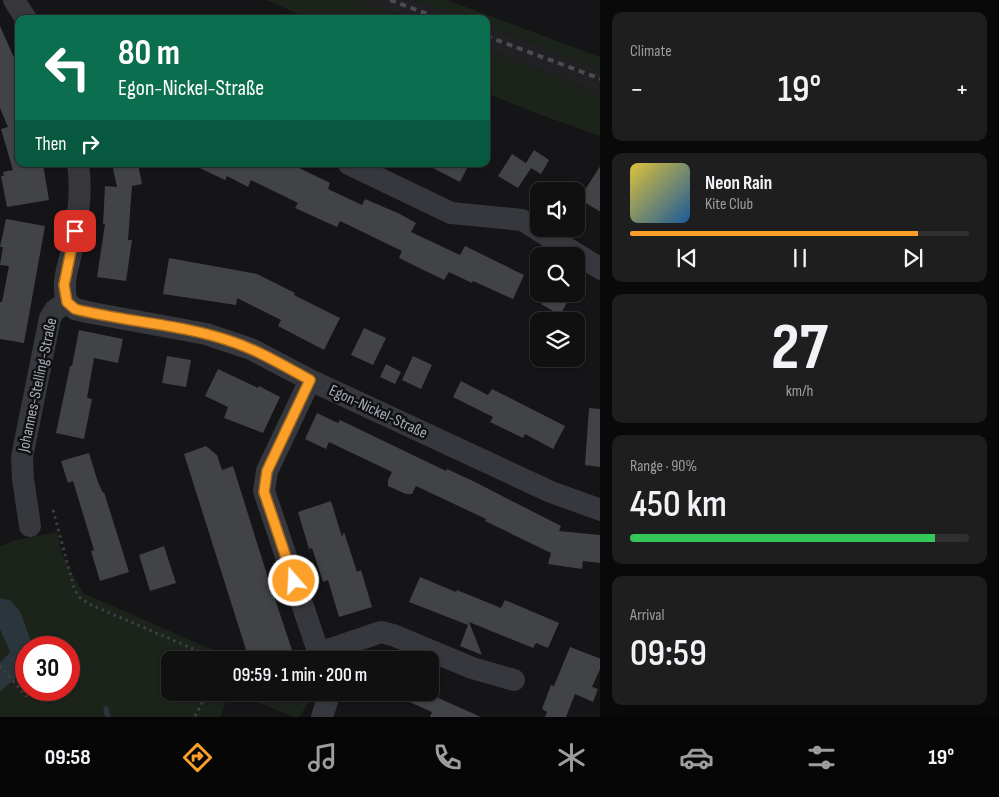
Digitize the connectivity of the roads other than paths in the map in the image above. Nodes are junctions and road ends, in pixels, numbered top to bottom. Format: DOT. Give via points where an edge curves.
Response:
graph roads {
  1 [pos="14,0"];
  2 [pos="23,15"];
  3 [pos="78,167"];
  4 [pos="355,167"];
  5 [pos="600,269"];
  6 [pos="67,302"];
  7 [pos="310,380"];
  8 [pos="600,510"];
  9 [pos="30,526"];
  10 [pos="318,651"];
  11 [pos="335,651"];
  12 [pos="429,651"];
  13 [pos="439,655"];
  14 [pos="514,680"];
  15 [pos="327,701"];
  16 [pos="322,717"];
  1 -- 2 [label="street"];
  3 -- 6 [label="street, Johannes-Stelling-Straße" via="80,201 64,285"];
  4 -- 5 [label="street" via="452,213 522,220"];
  6 -- 7 [label="street, Egon-Nickel-Straße" via="75,309 87,312 229,341 252,349"];
  6 -- 9 [label="street, Johannes-Stelling-Straße" via="50,318 22,457"];
  7 -- 8 [label="street, Egon-Nickel-Straße" via="551,492"];
  7 -- 10 [label="street" via="267,471 264,492"];
  11 -- 12 [label="street" via="381,632"];
  13 -- 14 [label="street"];
  15 -- 16 [label="street"];
}
